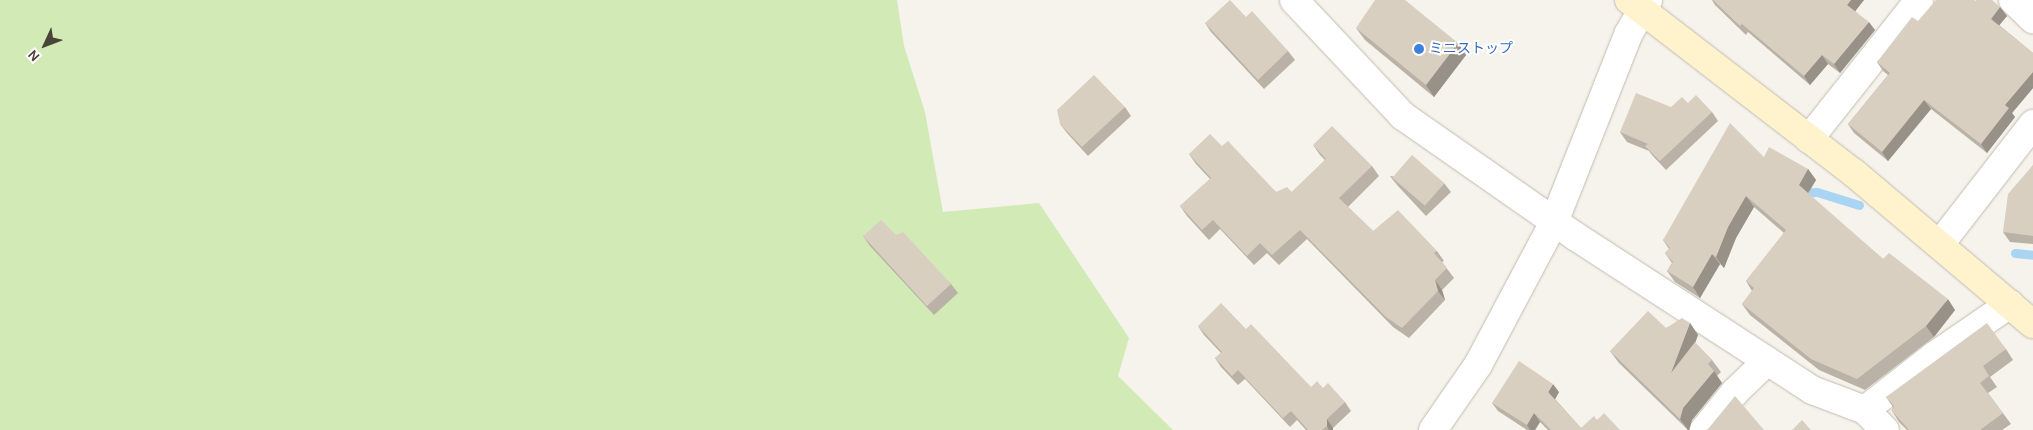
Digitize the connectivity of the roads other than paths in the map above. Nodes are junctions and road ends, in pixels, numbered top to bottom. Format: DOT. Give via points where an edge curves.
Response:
graph roads {
  1 [pos="1294,0"];
  2 [pos="1919,0"];
  3 [pos="2013,0"];
  4 [pos="1640,4"];
  5 [pos="2033,19"];
  6 [pos="2033,124"];
  7 [pos="1809,139"];
  8 [pos="1554,222"];
  9 [pos="1940,244"];
  10 [pos="2010,304"];
  11 [pos="2033,324"];
  12 [pos="1766,362"];
  13 [pos="1864,410"];
  14 [pos="1433,430"];
  15 [pos="1704,430"];
  16 [pos="1885,430"];
  1 -- 8 [label="street" via="1387,102"];
  2 -- 7 [label="street"];
  3 -- 5 [label="street"];
  4 -- 7 [label="street"];
  4 -- 8 [label="street"];
  6 -- 9 [label="street"];
  7 -- 9 [label="street"];
  8 -- 12 [label="street"];
  8 -- 14 [label="street" via="1478,365"];
  9 -- 10 [label="street"];
  10 -- 11 [label="street"];
  10 -- 13 [label="street" via="1934,356"];
  12 -- 13 [label="street" via="1812,390"];
  12 -- 15 [label="street" via="1735,392"];
  13 -- 16 [label="street"];
}
